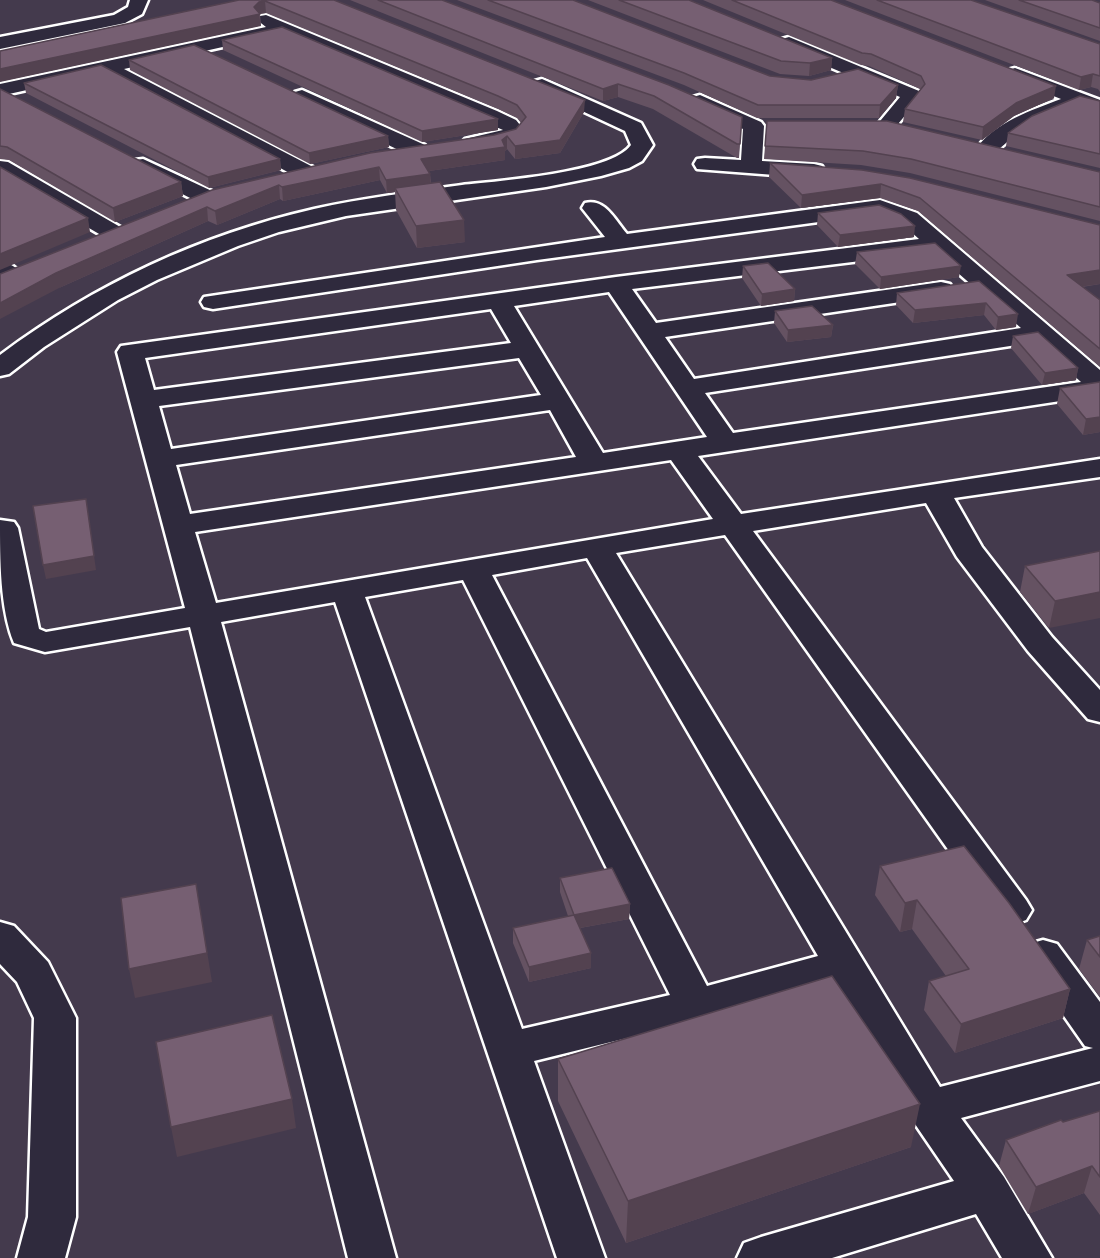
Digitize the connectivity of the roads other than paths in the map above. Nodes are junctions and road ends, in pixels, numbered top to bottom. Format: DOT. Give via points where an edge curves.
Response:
graph roads {
  1 [pos="139,0"];
  2 [pos="777,38"];
  3 [pos="0,43"];
  4 [pos="197,47"];
  5 [pos="229,62"];
  6 [pos="106,67"];
  7 [pos="1001,69"];
  8 [pos="861,72"];
  9 [pos="524,77"];
  10 [pos="830,79"];
  11 [pos="281,86"];
  12 [pos="0,90"];
  13 [pos="1100,92"];
  14 [pos="686,95"];
  15 [pos="1080,99"];
  16 [pos="31,106"];
  17 [pos="1100,107"];
  18 [pos="754,126"];
  19 [pos="777,126"];
  20 [pos="908,131"];
  21 [pos="964,144"];
  22 [pos="987,149"];
  23 [pos="417,150"];
  24 [pos="1009,154"];
  25 [pos="123,155"];
  26 [pos="382,156"];
  27 [pos="705,164"];
  28 [pos="751,166"];
  29 [pos="0,167"];
  30 [pos="327,167"];
  31 [pos="305,172"];
  32 [pos="838,172"];
  33 [pos="273,180"];
  34 [pos="228,192"];
  35 [pos="206,198"];
  36 [pos="184,206"];
  37 [pos="593,208"];
  38 [pos="114,233"];
  39 [pos="621,242"];
  40 [pos="938,244"];
  41 [pos="537,253"];
  42 [pos="984,283"];
  43 [pos="616,284"];
  44 [pos="564,292"];
  45 [pos="499,301"];
  46 [pos="213,302"];
  47 [pos="649,332"];
  48 [pos="1041,333"];
  49 [pos="527,349"];
  50 [pos="0,368"];
  51 [pos="1100,386"];
  52 [pos="687,388"];
  53 [pos="143,400"];
  54 [pos="557,401"];
  55 [pos="725,443"];
  56 [pos="679,450"];
  57 [pos="160,459"];
  58 [pos="594,462"];
  59 [pos="1100,468"];
  60 [pos="935,492"];
  61 [pos="735,524"];
  62 [pos="178,525"];
  63 [pos="3,528"];
  64 [pos="597,548"];
  65 [pos="472,569"];
  66 [pos="346,591"];
  67 [pos="204,615"];
  68 [pos="1100,711"];
  69 [pos="0,937"];
  70 [pos="844,964"];
  71 [pos="696,1005"];
  72 [pos="1100,1034"];
  73 [pos="507,1050"];
  74 [pos="1100,1064"];
  75 [pos="929,1108"];
  76 [pos="987,1191"];
  77 [pos="792,1254"];
  78 [pos="41,1258"];
  79 [pos="372,1258"];
  80 [pos="581,1258"];
  81 [pos="1028,1258"];
  1 -- 3 [label="street" via="136,10 119,19"];
  2 -- 8 [label="street"];
  4 -- 5 [label="street"];
  4 -- 6 [label="street"];
  4 -- 23 [label="street" via="275,24 490,115 514,130 509,136 494,140"];
  6 -- 12 [label="street"];
  6 -- 31 [label="street"];
  7 -- 15 [label="street"];
  8 -- 10 [label="street"];
  8 -- 20 [label="street" via="912,95 876,125"];
  9 -- 50 [label="street" via="634,127 642,145 634,157 612,168 366,206 235,238 101,299 31,343"];
  11 -- 23 [label="street"];
  12 -- 16 [label="street"];
  13 -- 15 [label="street"];
  14 -- 18 [label="street"];
  15 -- 17 [label="street"];
  15 -- 22 [label="street" via="1026,120 1002,134"];
  18 -- 19 [label="street"];
  18 -- 28 [label="street"];
  21 -- 22 [label="street"];
  22 -- 24 [label="street"];
  23 -- 26 [label="street"];
  25 -- 35 [label="street"];
  27 -- 28 [label="street"];
  28 -- 32 [label="street"];
  29 -- 38 [label="street"];
  30 -- 31 [label="street"];
  31 -- 33 [label="street"];
  34 -- 35 [label="street"];
  35 -- 36 [label="street"];
  37 -- 39 [label="street"];
  39 -- 40 [label="street" via="880,207 909,218"];
  39 -- 41 [label="street"];
  40 -- 42 [label="street"];
  40 -- 43 [label="street"];
  41 -- 44 [label="street"];
  41 -- 46 [label="street"];
  42 -- 47 [label="street"];
  42 -- 48 [label="street"];
  43 -- 44 [label="street"];
  43 -- 47 [label="street"];
  44 -- 45 [label="street"];
  45 -- 49 [label="street"];
  45 -- 53 [label="street" via="130,352"];
  47 -- 52 [label="street"];
  48 -- 51 [label="street"];
  48 -- 52 [label="street"];
  49 -- 53 [label="street"];
  49 -- 54 [label="street"];
  51 -- 55 [label="street"];
  52 -- 55 [label="street"];
  53 -- 57 [label="street"];
  54 -- 57 [label="street"];
  54 -- 58 [label="street"];
  55 -- 56 [label="street"];
  56 -- 58 [label="street"];
  56 -- 61 [label="street"];
  57 -- 62 [label="street"];
  58 -- 62 [label="street"];
  59 -- 60 [label="street"];
  60 -- 61 [label="street"];
  60 -- 68 [label="street" via="968,550 1040,644"];
  61 -- 64 [label="street"];
  61 -- 72 [label="street"];
  62 -- 67 [label="street"];
  63 -- 67 [label="street" via="21,627 34,640 45,642"];
  64 -- 65 [label="street"];
  64 -- 70 [label="street"];
  65 -- 66 [label="street"];
  65 -- 71 [label="street"];
  66 -- 67 [label="street"];
  66 -- 73 [label="street"];
  67 -- 79 [label="street"];
  69 -- 78 [label="street" via="33,973 55,1018 52,1216"];
  70 -- 71 [label="street"];
  70 -- 75 [label="street"];
  71 -- 73 [label="street"];
  73 -- 80 [label="street"];
  74 -- 75 [label="street"];
  75 -- 76 [label="street"];
  76 -- 77 [label="street"];
  76 -- 81 [label="street"];
}
